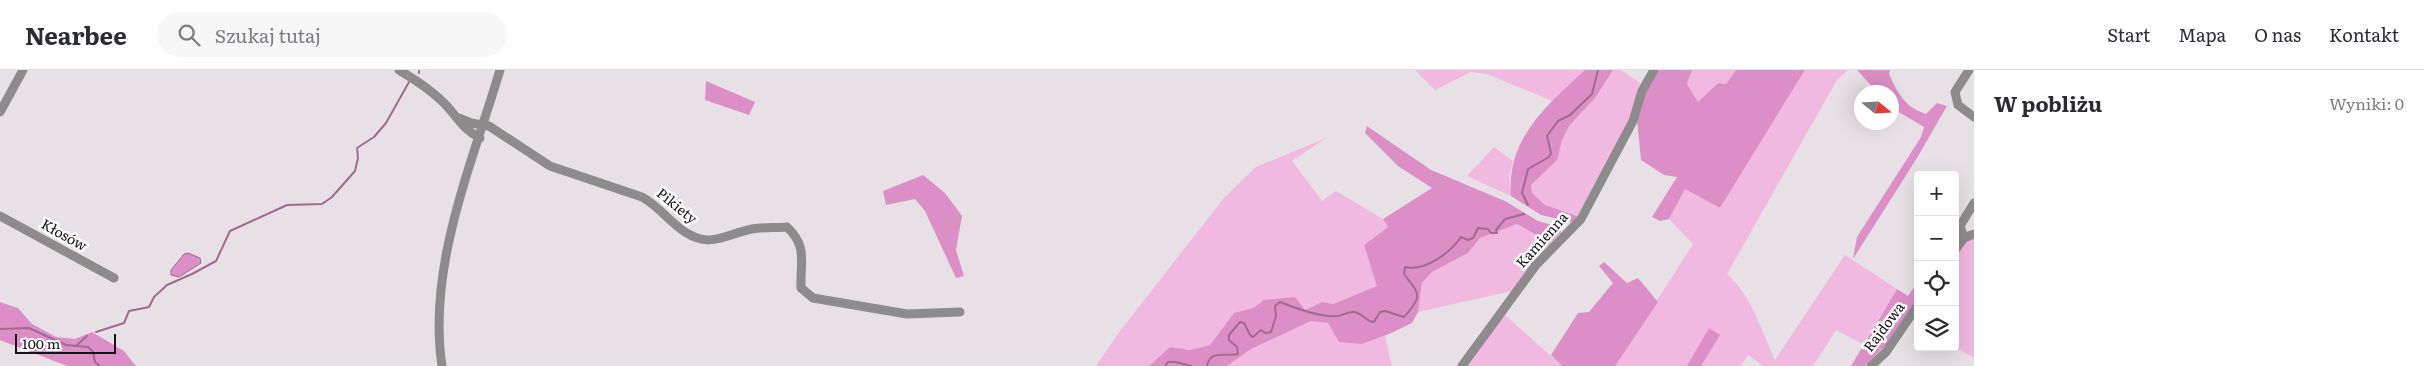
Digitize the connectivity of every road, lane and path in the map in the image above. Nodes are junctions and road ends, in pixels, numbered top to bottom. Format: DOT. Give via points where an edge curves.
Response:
graph roads {
  1 [pos="23,70"];
  2 [pos="399,70"];
  3 [pos="500,70"];
  4 [pos="1654,70"];
  5 [pos="1969,70"];
  6 [pos="0,112"];
  7 [pos="1974,117"];
  8 [pos="459,118"];
  9 [pos="484,125"];
  10 [pos="480,138"];
  11 [pos="1974,203"];
  12 [pos="0,216"];
  13 [pos="1974,234"];
  14 [pos="1964,238"];
  15 [pos="1959,245"];
  16 [pos="114,278"];
  17 [pos="1917,306"];
  18 [pos="960,312"];
  19 [pos="442,366"];
  20 [pos="1462,366"];
  21 [pos="1871,366"];
  1 -- 6 [label="street"];
  2 -- 8 [label="street" via="426,86"];
  3 -- 9 [label="street"];
  4 -- 20 [label="street, Kamienna" via="1642,90 1633,121 1580,218 1536,265"];
  5 -- 7 [label="street" via="1955,92 1958,105"];
  8 -- 9 [label="street"];
  8 -- 10 [label="street" via="467,131"];
  9 -- 10 [label="street"];
  9 -- 18 [label="street, Pikiety" via="550,166 653,202 684,232 698,238 722,240 752,229 787,228 798,238 803,249 800,261 802,288 813,298 907,314"];
  10 -- 19 [label="street" via="451,234 439,316"];
  11 -- 14 [label="street" via="1960,226"];
  12 -- 16 [label="street, Kłosów"];
  13 -- 14 [label="street"];
  14 -- 15 [label="street"];
  17 -- 21 [label="street, Rajdowa" via="1886,352"];
}
